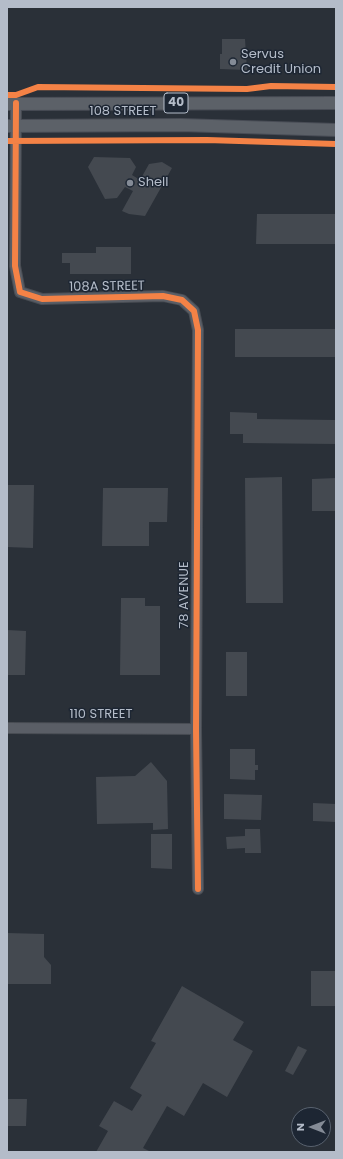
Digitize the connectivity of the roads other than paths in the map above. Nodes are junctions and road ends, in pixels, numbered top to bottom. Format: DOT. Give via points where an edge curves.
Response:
graph roads {
  1 [pos="336,103"];
  2 [pos="12,104"];
  3 [pos="12,126"];
  4 [pos="336,130"];
  5 [pos="187,305"];
  6 [pos="7,728"];
  7 [pos="196,729"];
  8 [pos="198,889"];
  1 -- 2 [label="main road, 108 STREET / 40"];
  2 -- 3 [label="street"];
  3 -- 4 [label="main road, 108 STREET / 40" via="181,126"];
  3 -- 5 [label="street, 108A STREET" via="15,266 20,292 42,299 163,296 182,300"];
  5 -- 7 [label="street, 78 AVENUE" via="194,311 198,330"];
  6 -- 7 [label="street, 110 STREET"];
  7 -- 8 [label="street, 78 AVENUE"];
}
